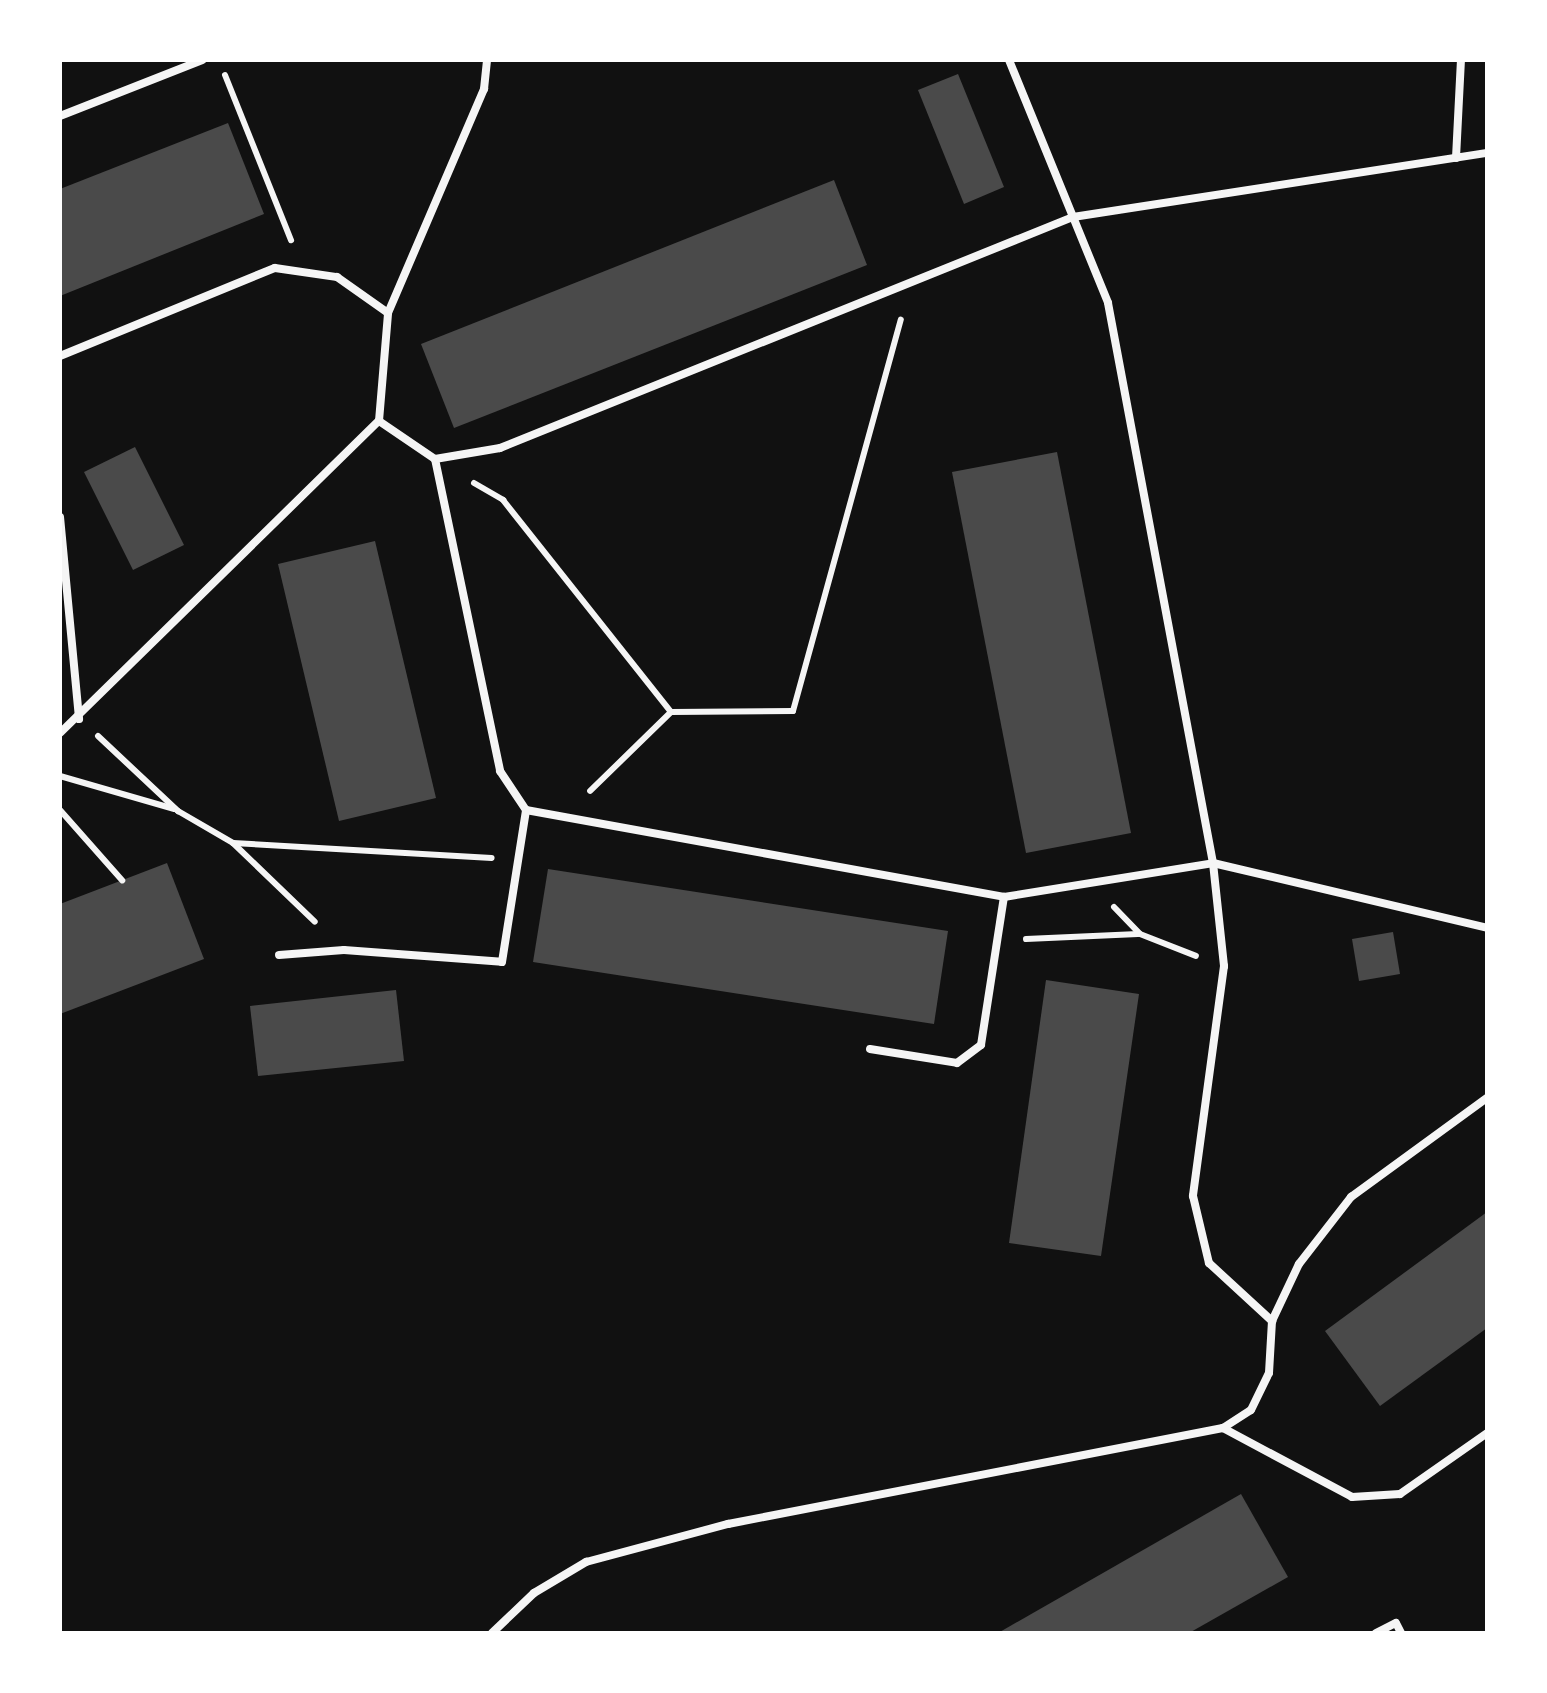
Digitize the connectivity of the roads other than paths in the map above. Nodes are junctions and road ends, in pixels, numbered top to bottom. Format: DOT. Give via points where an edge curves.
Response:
graph roads {
  1 [pos="202,60"];
  2 [pos="487,60"];
  3 [pos="1009,60"];
  4 [pos="1462,60"];
  5 [pos="60,116"];
  6 [pos="1487,154"];
  7 [pos="1456,158"];
  8 [pos="1073,217"];
  9 [pos="388,313"];
  10 [pos="60,356"];
  11 [pos="378,422"];
  12 [pos="435,459"];
  13 [pos="60,517"];
  14 [pos="73,634"];
  15 [pos="60,636"];
  16 [pos="80,719"];
  17 [pos="60,733"];
  18 [pos="526,810"];
  19 [pos="1213,864"];
  20 [pos="1004,897"];
  21 [pos="1487,928"];
  22 [pos="279,956"];
  23 [pos="870,1050"];
  24 [pos="1487,1098"];
  25 [pos="1272,1321"];
  26 [pos="1224,1428"];
  27 [pos="1487,1433"];
  28 [pos="492,1633"];
  29 [pos="1376,1633"];
  30 [pos="1401,1633"];
  1 -- 5 [label="lane"];
  2 -- 9 [label="lane" via="484,89"];
  3 -- 8 [label="lane"];
  4 -- 7 [label="lane"];
  6 -- 7 [label="lane"];
  7 -- 8 [label="lane"];
  8 -- 12 [label="lane" via="500,448"];
  8 -- 19 [label="lane" via="1108,303"];
  9 -- 10 [label="lane" via="337,277 274,268"];
  9 -- 11 [label="lane"];
  11 -- 12 [label="lane"];
  11 -- 16 [label="lane"];
  12 -- 18 [label="lane" via="500,771"];
  13 -- 14 [label="lane"];
  14 -- 15 [label="lane"];
  14 -- 16 [label="lane"];
  16 -- 17 [label="lane"];
  18 -- 20 [label="lane"];
  18 -- 22 [label="lane" via="502,962 344,950"];
  19 -- 20 [label="lane"];
  19 -- 21 [label="lane"];
  19 -- 25 [label="lane" via="1224,966 1193,1196 1209,1263"];
  20 -- 23 [label="lane" via="982,1045 956,1063"];
  24 -- 25 [label="lane" via="1350,1196 1298,1264"];
  25 -- 26 [label="lane" via="1268,1373 1251,1410"];
  26 -- 27 [label="lane" via="1352,1497 1400,1494"];
  26 -- 28 [label="lane" via="728,1524 586,1562 534,1592"];
  29 -- 30 [label="lane" via="1396,1623"];
}
